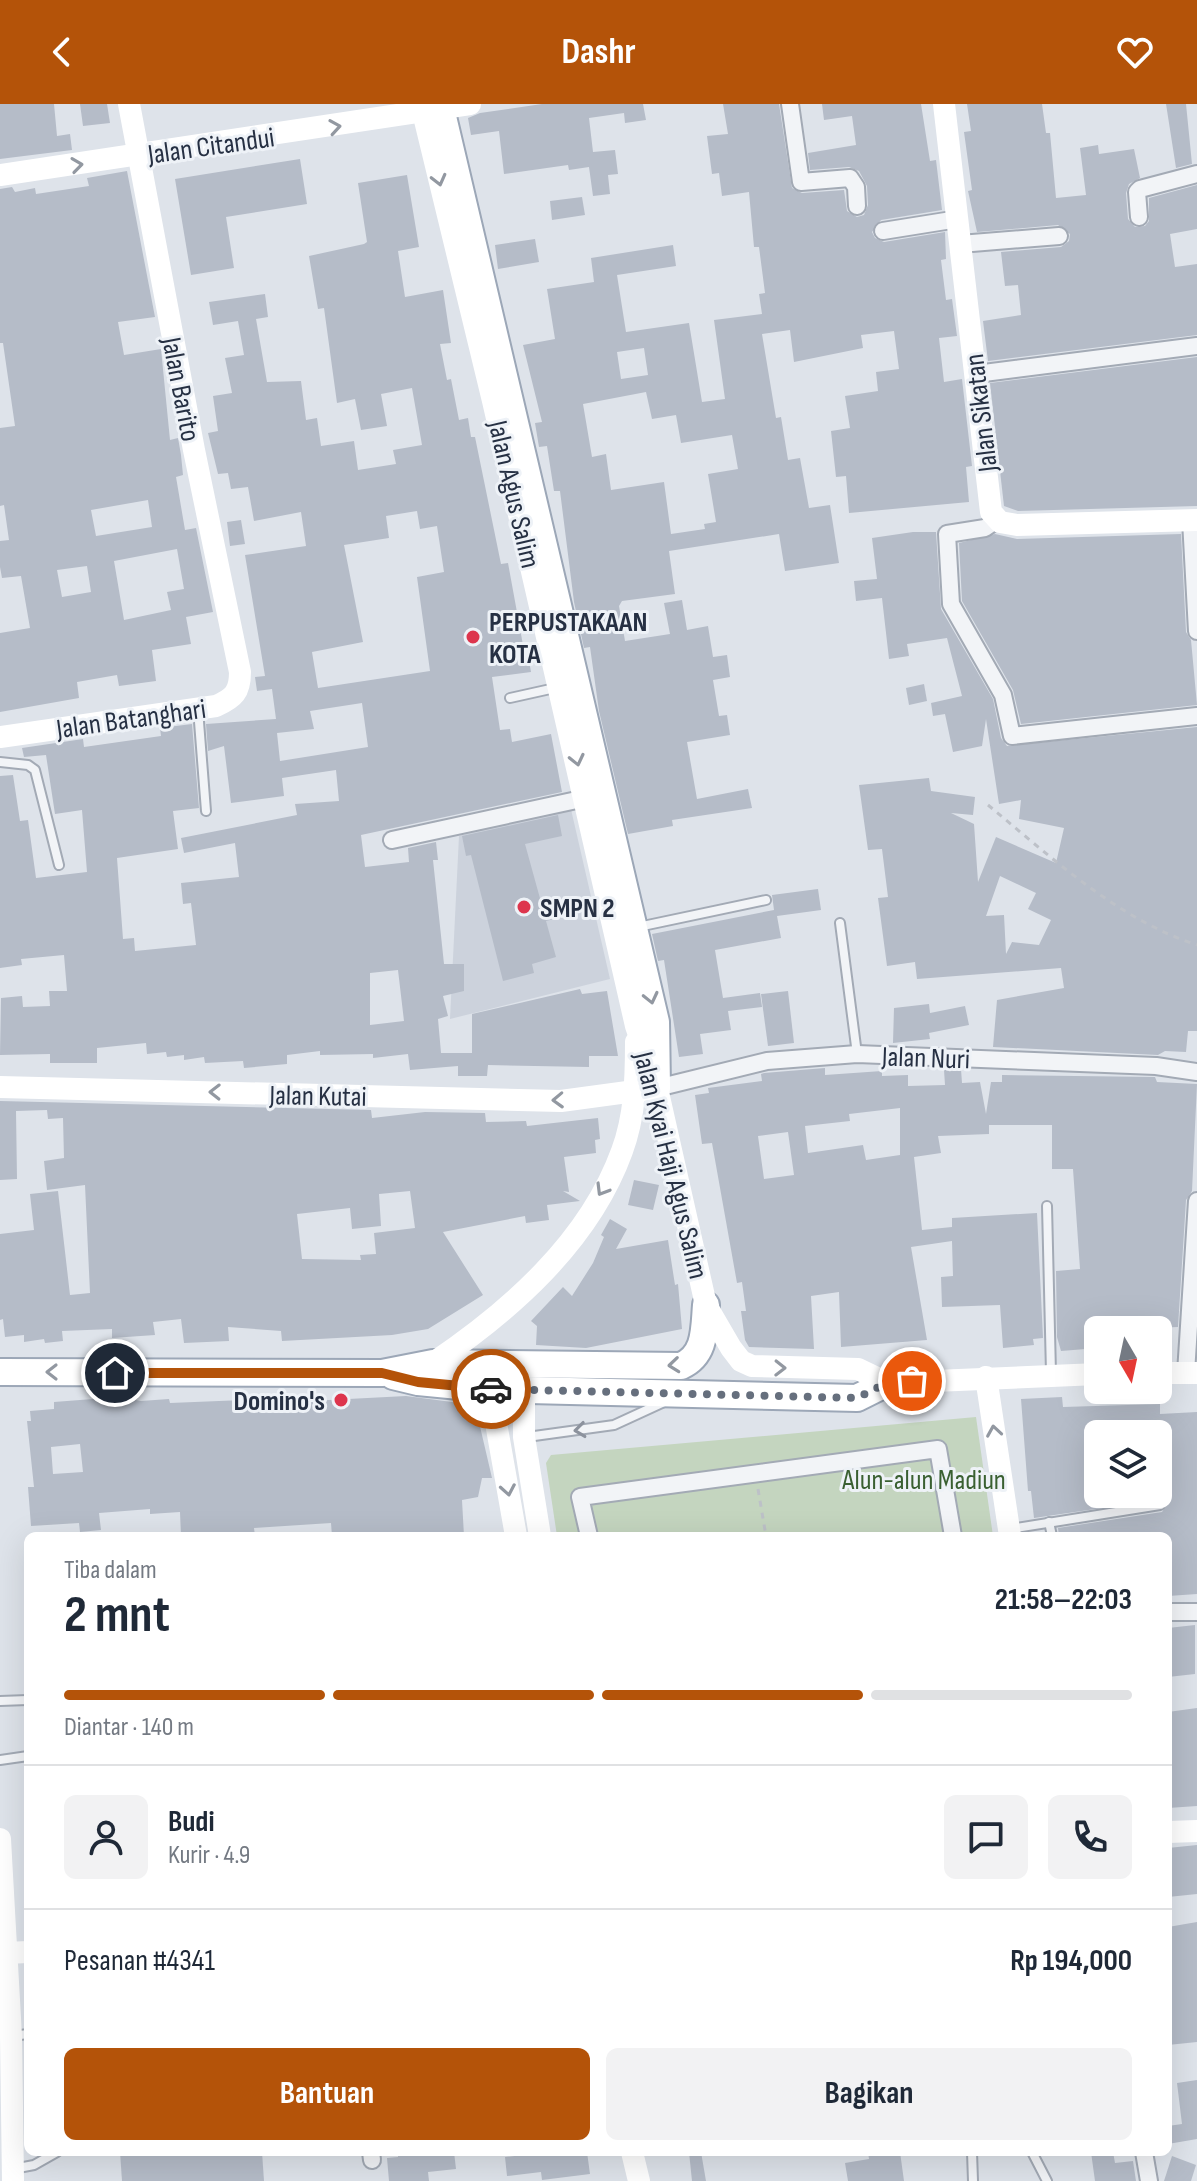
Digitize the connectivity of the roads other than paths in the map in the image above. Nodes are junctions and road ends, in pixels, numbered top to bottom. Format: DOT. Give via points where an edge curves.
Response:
graph roads {
  1 [pos="129,104"];
  2 [pos="470,104"];
  3 [pos="790,104"];
  4 [pos="944,104"];
  5 [pos="431,107"];
  6 [pos="138,156"];
  7 [pos="1197,174"];
  8 [pos="0,175"];
  9 [pos="857,206"];
  10 [pos="1139,217"];
  11 [pos="958,219"];
  12 [pos="883,231"];
  13 [pos="1059,236"];
  14 [pos="960,244"];
  15 [pos="1197,346"];
  16 [pos="976,374"];
  17 [pos="502,398"];
  18 [pos="998,519"];
  19 [pos="1194,520"];
  20 [pos="1197,631"];
  21 [pos="240,672"];
  22 [pos="560,687"];
  23 [pos="510,698"];
  24 [pos="198,708"];
  25 [pos="574,709"];
  26 [pos="1197,716"];
  27 [pos="0,737"];
  28 [pos="0,762"];
  29 [pos="586,798"];
  30 [pos="206,811"];
  31 [pos="392,840"];
  32 [pos="59,865"];
  33 [pos="766,900"];
  34 [pos="840,923"];
  35 [pos="626,930"];
  36 [pos="636,1026"];
  37 [pos="857,1054"];
  38 [pos="1197,1072"];
  39 [pos="0,1087"];
  40 [pos="646,1090"];
  41 [pos="1197,1201"];
  42 [pos="1047,1206"];
  43 [pos="1197,1213"];
  44 [pos="706,1305"];
  45 [pos="433,1363"];
  46 [pos="0,1372"];
  47 [pos="382,1373"];
  48 [pos="1192,1373"];
  49 [pos="1051,1374"];
  50 [pos="1084,1374"];
  51 [pos="986,1377"];
  52 [pos="887,1383"];
  53 [pos="490,1389"];
  54 [pos="524,1389"];
  55 [pos="679,1395"];
  56 [pos="524,1437"];
  57 [pos="1140,1508"];
  58 [pos="1049,1522"];
  59 [pos="515,1532"];
  60 [pos="539,1532"];
  61 [pos="588,1532"];
  62 [pos="952,1532"];
  63 [pos="1010,1532"];
  64 [pos="1051,1532"];
  65 [pos="1172,1612"];
  66 [pos="1197,1612"];
  67 [pos="24,1700"];
  68 [pos="0,1701"];
  69 [pos="24,1757"];
  70 [pos="0,1760"];
  71 [pos="1197,1831"];
  72 [pos="1172,1832"];
  73 [pos="0,1839"];
  74 [pos="17,1952"];
  75 [pos="20,2035"];
  76 [pos="50,2156"];
  77 [pos="633,2156"];
  78 [pos="972,2156"];
  79 [pos="1034,2156"];
  80 [pos="1145,2156"];
  81 [pos="13,2175"];
  82 [pos="639,2181"];
  83 [pos="973,2181"];
  84 [pos="1047,2181"];
  85 [pos="1149,2181"];
  1 -- 6 [label="street, Jalan Barito"];
  2 -- 5 [label="street, Jalan Citandui"];
  3 -- 9 [label="street" via="801,182 850,178"];
  4 -- 11 [label="street, Jalan Sikatan"];
  6 -- 5 [label="street, Jalan Citandui, one-way"];
  5 -- 17 [label="main road, one-way"];
  8 -- 6 [label="street, Jalan Citandui, one-way"];
  6 -- 21 [label="street, Jalan Barito"];
  7 -- 10 [label="street" via="1140,189"];
  11 -- 12 [label="street"];
  11 -- 14 [label="street, Jalan Sikatan"];
  13 -- 14 [label="street"];
  14 -- 16 [label="street, Jalan Sikatan"];
  15 -- 16 [label="street"];
  16 -- 18 [label="street, Jalan Sikatan" via="991,512"];
  17 -- 22 [label="street, Jalan Agus Salim"];
  17 -- 25 [label="main road"];
  18 -- 19 [label="street" via="1017,525"];
  18 -- 26 [label="street" via="985,528 947,534 951,604 1003,695 1012,736"];
  19 -- 20 [label="street"];
  21 -- 24 [label="street, Jalan Batanghari" via="240,688 232,699"];
  22 -- 23 [label="lane"];
  22 -- 25 [label="street, Jalan Agus Salim"];
  24 -- 27 [label="street, Jalan Batanghari"];
  24 -- 30 [label="lane"];
  25 -- 29 [label="street, Jalan Agus Salim, one-way"];
  25 -- 35 [label="main road"];
  28 -- 32 [label="lane" via="35,770"];
  29 -- 31 [label="street"];
  29 -- 35 [label="street, Jalan Agus Salim"];
  33 -- 35 [label="lane"];
  34 -- 37 [label="lane"];
  35 -- 36 [label="street, Jalan Agus Salim"];
  35 -- 40 [label="main road, one-way" via="656,1022"];
  36 -- 40 [label="street, Jalan Kyai Haji Agus Salim"];
  37 -- 38 [label="street, Jalan Nuri"];
  37 -- 40 [label="street, Jalan Nuri" via="767,1061"];
  40 -- 39 [label="street, Jalan Kutai, one-way" via="561,1101"];
  40 -- 44 [label="street, Jalan Kyai Haji Agus Salim"];
  40 -- 45 [label="street, one-way" via="608,1181 560,1252 516,1301"];
  41 -- 43 [label="street"];
  42 -- 49 [label="lane"];
  43 -- 48 [label="street"];
  44 -- 45 [label="main road, one-way" via="699,1352 681,1366"];
  44 -- 52 [label="street, Jalan Kyai Haji Agus Salim, one-way" via="731,1348 752,1366 858,1369"];
  45 -- 47 [label="main road"];
  47 -- 46 [label="main road, one-way"];
  47 -- 53 [label="main road"];
  49 -- 50 [label="street"];
  49 -- 51 [label="street"];
  51 -- 52 [label="street"];
  63 -- 51 [label="street, one-way"];
  52 -- 55 [label="main road" via="857,1398"];
  53 -- 54 [label="main road"];
  53 -- 59 [label="street, one-way"];
  54 -- 55 [label="main road"];
  54 -- 56 [label="street"];
  55 -- 56 [label="lane, one-way" via="614,1425"];
  56 -- 60 [label="street"];
  57 -- 58 [label="lane"];
  58 -- 63 [label="lane"];
  58 -- 64 [label="lane"];
  61 -- 62 [label="street" via="580,1497 938,1449"];
  65 -- 66 [label="street"];
  67 -- 68 [label="lane"];
  69 -- 70 [label="lane"];
  71 -- 72 [label="street"];
  73 -- 74 [label="street"];
  74 -- 75 [label="street"];
  75 -- 81 [label="street"];
  76 -- 81 [label="lane"];
  77 -- 82 [label="street"];
  78 -- 83 [label="lane"];
  79 -- 84 [label="lane"];
  80 -- 85 [label="street"];
}
